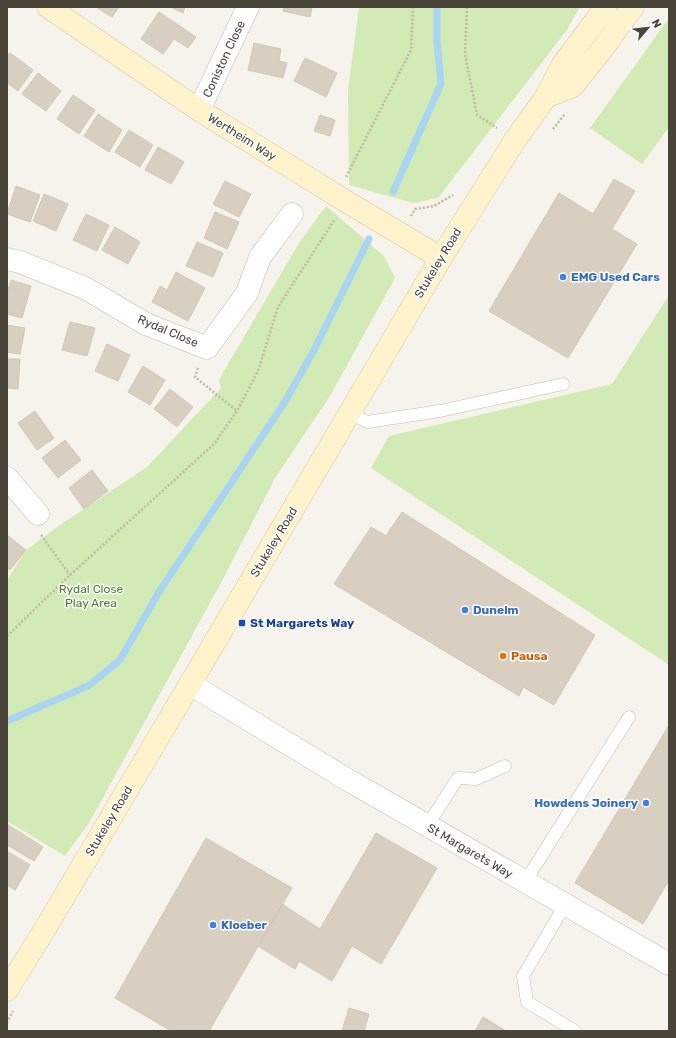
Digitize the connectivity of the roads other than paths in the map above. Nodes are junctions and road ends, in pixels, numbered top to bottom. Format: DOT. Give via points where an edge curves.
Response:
graph roads {
  1 [pos="48,7"];
  2 [pos="248,7"];
  3 [pos="633,7"];
  4 [pos="604,9"];
  5 [pos="546,97"];
  6 [pos="199,110"];
  7 [pos="292,214"];
  8 [pos="441,258"];
  9 [pos="7,259"];
  10 [pos="563,384"];
  11 [pos="350,413"];
  12 [pos="7,478"];
  13 [pos="38,514"];
  14 [pos="190,684"];
  15 [pos="629,717"];
  16 [pos="505,766"];
  17 [pos="427,826"];
  18 [pos="525,882"];
  19 [pos="565,905"];
  20 [pos="667,959"];
  21 [pos="7,990"];
  22 [pos="575,1031"];
  1 -- 6 [label="main road, Wertheim Way"];
  2 -- 6 [label="street, Coniston Close"];
  3 -- 5 [label="main road" via="573,86"];
  4 -- 5 [label="main road, Stukeley Road" via="563,64"];
  5 -- 8 [label="main road, Stukeley Road" via="515,140"];
  6 -- 8 [label="main road, Wertheim Way"];
  7 -- 9 [label="street, Rydal Close" via="260,257 247,294 207,348 146,324 85,288"];
  8 -- 11 [label="main road, Stukeley Road"];
  10 -- 11 [label="lane" via="440,411 368,422"];
  11 -- 14 [label="main road, Stukeley Road"];
  12 -- 13 [label="street"];
  14 -- 17 [label="street, St Margarets Way"];
  14 -- 21 [label="main road, Stukeley Road"];
  15 -- 18 [label="lane"];
  16 -- 17 [label="lane" via="476,779 458,778"];
  17 -- 18 [label="street, St Margarets Way"];
  18 -- 19 [label="street, St Margarets Way"];
  19 -- 20 [label="street, St Margarets Way"];
  19 -- 22 [label="lane" via="523,976 526,1002"];
}
